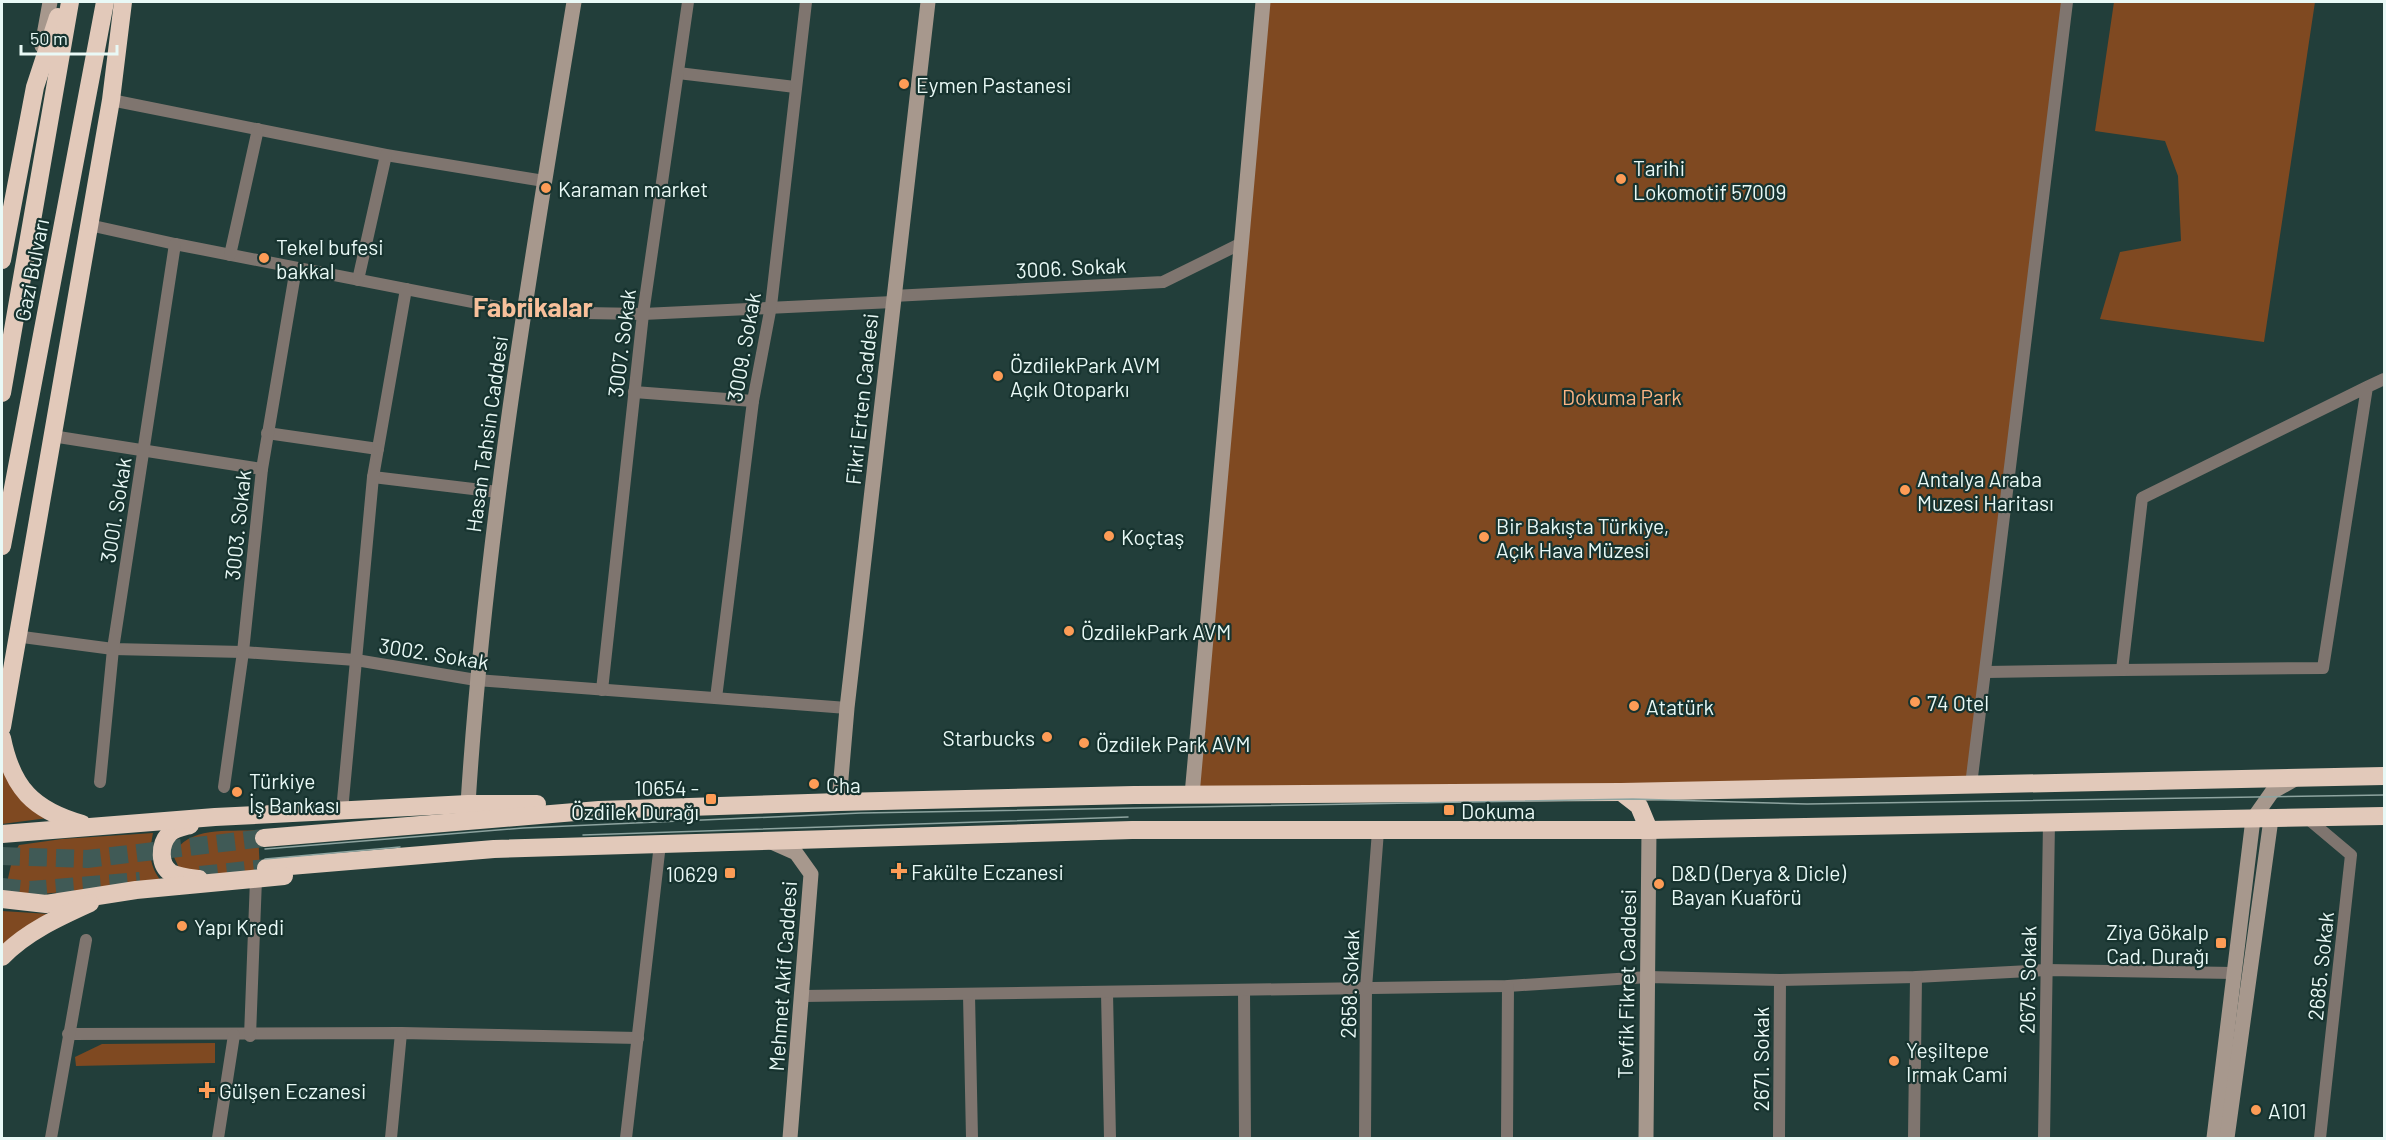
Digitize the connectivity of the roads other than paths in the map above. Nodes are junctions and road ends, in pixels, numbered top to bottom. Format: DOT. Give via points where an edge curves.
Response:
graph roads {
  1 [pos="50,2"];
  2 [pos="63,2"];
  3 [pos="70,2"];
  4 [pos="105,2"];
  5 [pos="123,2"];
  6 [pos="574,2"];
  7 [pos="688,2"];
  8 [pos="806,2"];
  9 [pos="928,2"];
  10 [pos="1263,2"];
  11 [pos="2067,2"];
  12 [pos="678,73"];
  13 [pos="35,87"];
  14 [pos="795,87"];
  15 [pos="111,100"];
  16 [pos="258,129"];
  17 [pos="386,155"];
  18 [pos="544,181"];
  19 [pos="88,225"];
  20 [pos="1242,243"];
  21 [pos="175,244"];
  22 [pos="230,255"];
  23 [pos="2,260"];
  24 [pos="296,268"];
  25 [pos="358,280"];
  26 [pos="406,290"];
  27 [pos="893,299"];
  28 [pos="771,306"];
  29 [pos="524,312"];
  30 [pos="643,314"];
  31 [pos="2385,379"];
  32 [pos="2367,387"];
  33 [pos="634,392"];
  34 [pos="2,393"];
  35 [pos="753,401"];
  36 [pos="267,433"];
  37 [pos="52,436"];
  38 [pos="378,449"];
  39 [pos="144,451"];
  40 [pos="262,469"];
  41 [pos="373,477"];
  42 [pos="498,492"];
  43 [pos="2,546"];
  44 [pos="15,636"];
  45 [pos="113,649"];
  46 [pos="243,652"];
  47 [pos="356,660"];
  48 [pos="2122,670"];
  49 [pos="1986,672"];
  50 [pos="476,680"];
  51 [pos="602,690"];
  52 [pos="716,698"];
  53 [pos="847,708"];
  54 [pos="2,727"];
  55 [pos="2,738"];
  56 [pos="2385,776"];
  57 [pos="2295,779"];
  58 [pos="99,782"];
  59 [pos="1971,785"];
  60 [pos="224,788"];
  61 [pos="1621,792"];
  62 [pos="1192,795"];
  63 [pos="839,802"];
  64 [pos="468,804"];
  65 [pos="598,810"];
  66 [pos="342,811"];
  67 [pos="2385,816"];
  68 [pos="214,817"];
  69 [pos="2307,818"];
  70 [pos="2262,819"];
  71 [pos="2049,822"];
  72 [pos="99,826"];
  73 [pos="1649,830"];
  74 [pos="1378,831"];
  75 [pos="2,834"];
  76 [pos="264,838"];
  77 [pos="766,840"];
  78 [pos="660,844"];
  79 [pos="261,874"];
  80 [pos="225,882"];
  81 [pos="111,893"];
  82 [pos="2,899"];
  83 [pos="86,940"];
  84 [pos="2,957"];
  85 [pos="2047,970"];
  86 [pos="2234,973"];
  87 [pos="1648,977"];
  88 [pos="1916,977"];
  89 [pos="1780,980"];
  90 [pos="1508,986"];
  91 [pos="1366,988"];
  92 [pos="1244,990"];
  93 [pos="1107,993"];
  94 [pos="969,995"];
  95 [pos="803,996"];
  96 [pos="68,1034"];
  97 [pos="401,1034"];
  98 [pos="234,1035"];
  99 [pos="250,1036"];
  100 [pos="638,1038"];
  101 [pos="51,1138"];
  102 [pos="218,1138"];
  103 [pos="391,1138"];
  104 [pos="626,1138"];
  105 [pos="790,1138"];
  106 [pos="972,1138"];
  107 [pos="1110,1138"];
  108 [pos="1245,1138"];
  109 [pos="1365,1138"];
  110 [pos="1507,1138"];
  111 [pos="1646,1138"];
  112 [pos="1779,1138"];
  113 [pos="1914,1138"];
  114 [pos="2044,1138"];
  115 [pos="2214,1138"];
  116 [pos="2227,1138"];
  117 [pos="2320,1138"];
  1 -- 13 [label="street"];
  2 -- 13 [label="highway"];
  3 -- 34 [label="highway, Gazi Bulvarı"];
  4 -- 43 [label="highway, Gazi Bulvarı"];
  5 -- 15 [label="highway"];
  6 -- 18 [label="street, Hasan Tahsin Caddesi"];
  7 -- 12 [label="street, 3007. Sokak"];
  8 -- 14 [label="street, 3009. Sokak"];
  9 -- 27 [label="street, Fikri Erten Caddesi"];
  10 -- 20 [label="street"];
  11 -- 49 [label="street"];
  12 -- 14 [label="street"];
  12 -- 30 [label="street, 3007. Sokak"];
  13 -- 23 [label="highway"];
  14 -- 28 [label="street, 3009. Sokak"];
  15 -- 16 [label="street"];
  15 -- 19 [label="highway"];
  16 -- 17 [label="street"];
  16 -- 22 [label="street"];
  17 -- 18 [label="street"];
  17 -- 25 [label="street"];
  18 -- 29 [label="street, Hasan Tahsin Caddesi"];
  19 -- 21 [label="street, 3006. Sokak"];
  19 -- 37 [label="highway"];
  20 -- 27 [label="street, 3006. Sokak" via="1163,282"];
  20 -- 62 [label="street"];
  21 -- 22 [label="street, 3006. Sokak"];
  21 -- 39 [label="street, 3001. Sokak"];
  22 -- 24 [label="street, 3006. Sokak"];
  24 -- 25 [label="street, 3006. Sokak"];
  24 -- 36 [label="street, 3003. Sokak"];
  25 -- 26 [label="street, 3006. Sokak"];
  26 -- 29 [label="street, 3006. Sokak"];
  26 -- 38 [label="street"];
  27 -- 28 [label="street, 3006. Sokak"];
  27 -- 53 [label="street, Fikri Erten Caddesi"];
  28 -- 30 [label="street, 3006. Sokak"];
  28 -- 35 [label="street, 3009. Sokak"];
  29 -- 30 [label="street, 3006. Sokak"];
  29 -- 42 [label="street, Hasan Tahsin Caddesi"];
  30 -- 33 [label="street, 3007. Sokak"];
  31 -- 32 [label="street"];
  32 -- 48 [label="street" via="2142,498"];
  32 -- 48 [label="street" via="2323,668"];
  33 -- 35 [label="street"];
  33 -- 51 [label="street, 3007. Sokak"];
  35 -- 52 [label="street, 3009. Sokak"];
  36 -- 38 [label="street"];
  36 -- 40 [label="street, 3003. Sokak"];
  37 -- 39 [label="street"];
  37 -- 44 [label="highway"];
  38 -- 41 [label="street"];
  39 -- 40 [label="street"];
  39 -- 45 [label="street, 3001. Sokak"];
  40 -- 46 [label="street, 3003. Sokak"];
  41 -- 42 [label="street"];
  41 -- 47 [label="street"];
  42 -- 50 [label="street, Hasan Tahsin Caddesi"];
  44 -- 45 [label="street, 3002. Sokak"];
  44 -- 54 [label="highway"];
  45 -- 46 [label="street, 3002. Sokak"];
  45 -- 58 [label="street, 3001. Sokak"];
  46 -- 47 [label="street, 3002. Sokak"];
  46 -- 60 [label="street, 3003. Sokak"];
  47 -- 50 [label="street, 3002. Sokak"];
  47 -- 66 [label="street"];
  48 -- 49 [label="street"];
  49 -- 59 [label="street"];
  50 -- 51 [label="street, 3002. Sokak"];
  50 -- 64 [label="street, Hasan Tahsin Caddesi"];
  51 -- 52 [label="street, 3002. Sokak"];
  52 -- 53 [label="street, 3002. Sokak"];
  53 -- 63 [label="street, Fikri Erten Caddesi"];
  55 -- 72 [label="highway" via="7,766 37,805 59,817"];
  56 -- 57 [label="highway"];
  57 -- 59 [label="highway"];
  57 -- 70 [label="street" via="2272,792"];
  59 -- 61 [label="highway"];
  61 -- 62 [label="highway"];
  61 -- 73 [label="highway" via="1639,806"];
  62 -- 63 [label="highway"];
  63 -- 65 [label="highway"];
  64 -- 65 [label="highway"];
  64 -- 66 [label="highway"];
  65 -- 76 [label="highway"];
  66 -- 68 [label="highway"];
  67 -- 69 [label="highway"];
  68 -- 72 [label="highway"];
  68 -- 80 [label="highway" via="169,833 162,854 171,873"];
  69 -- 70 [label="highway"];
  69 -- 117 [label="street, 2685. Sokak" via="2351,855"];
  70 -- 71 [label="highway"];
  70 -- 86 [label="street"];
  70 -- 116 [label="street"];
  71 -- 73 [label="highway"];
  71 -- 85 [label="street, 2675. Sokak"];
  72 -- 75 [label="highway"];
  73 -- 74 [label="highway"];
  73 -- 87 [label="street, Tevfik Fikret Caddesi"];
  74 -- 77 [label="highway" via="1132,830"];
  74 -- 91 [label="street, 2658. Sokak"];
  77 -- 78 [label="highway"];
  77 -- 95 [label="street, Mehmet Akif Caddesi" via="796,853 811,874"];
  78 -- 79 [label="highway" via="575,848 502,861"];
  78 -- 100 [label="street"];
  79 -- 80 [label="highway"];
  79 -- 99 [label="street"];
  80 -- 81 [label="highway"];
  81 -- 82 [label="highway" via="46,904"];
  81 -- 84 [label="highway" via="49,922"];
  83 -- 96 [label="street"];
  85 -- 86 [label="street"];
  85 -- 88 [label="street"];
  85 -- 114 [label="street, 2675. Sokak"];
  86 -- 115 [label="street"];
  87 -- 89 [label="street"];
  87 -- 90 [label="street"];
  87 -- 111 [label="street, Tevfik Fikret Caddesi"];
  88 -- 89 [label="street"];
  88 -- 113 [label="street"];
  89 -- 112 [label="street, 2671. Sokak"];
  90 -- 91 [label="street"];
  90 -- 110 [label="street"];
  91 -- 92 [label="street"];
  91 -- 109 [label="street, 2658. Sokak"];
  92 -- 93 [label="street"];
  92 -- 108 [label="street"];
  93 -- 94 [label="street"];
  93 -- 107 [label="street"];
  94 -- 95 [label="street"];
  94 -- 106 [label="street"];
  95 -- 105 [label="street, Mehmet Akif Caddesi"];
  96 -- 98 [label="street"];
  96 -- 101 [label="street"];
  97 -- 99 [label="street"];
  97 -- 100 [label="street"];
  97 -- 103 [label="street"];
  98 -- 99 [label="street"];
  98 -- 102 [label="street"];
  100 -- 104 [label="street"];
}
